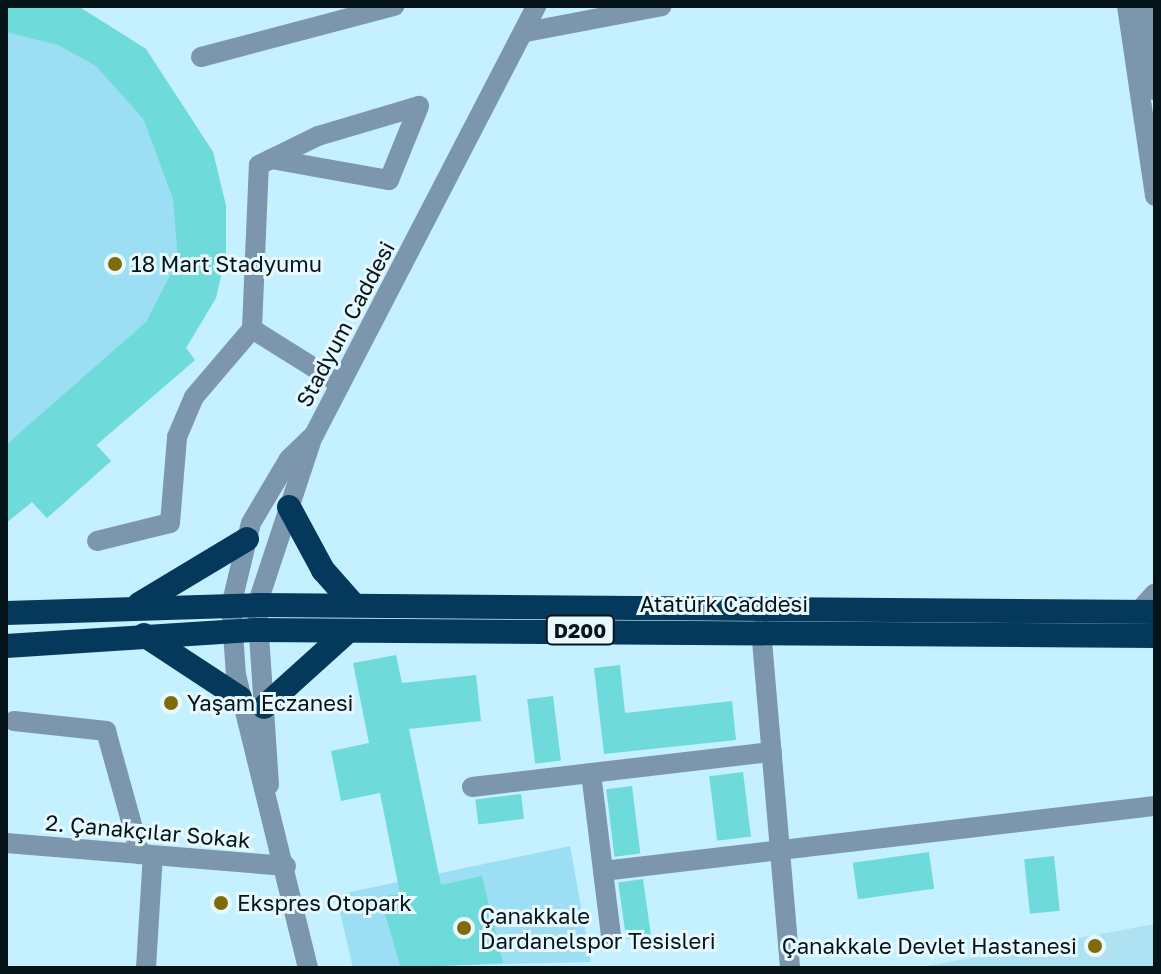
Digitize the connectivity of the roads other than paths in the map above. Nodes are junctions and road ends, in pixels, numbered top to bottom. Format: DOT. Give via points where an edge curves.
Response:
graph roads {
  1 [pos="394,6"];
  2 [pos="536,6"];
  3 [pos="662,6"];
  4 [pos="1127,6"];
  5 [pos="1144,6"];
  6 [pos="526,32"];
  7 [pos="201,57"];
  8 [pos="1155,90"];
  9 [pos="271,159"];
  10 [pos="1155,196"];
  11 [pos="252,329"];
  12 [pos="340,384"];
  13 [pos="314,435"];
  14 [pos="289,507"];
  15 [pos="247,539"];
  16 [pos="97,541"];
  17 [pos="1155,593"];
  18 [pos="257,605"];
  19 [pos="354,605"];
  20 [pos="136,606"];
  21 [pos="231,606"];
  22 [pos="1146,612"];
  23 [pos="6,613"];
  24 [pos="761,629"];
  25 [pos="244,630"];
  26 [pos="348,631"];
  27 [pos="144,635"];
  28 [pos="1155,636"];
  29 [pos="6,646"];
  30 [pos="240,698"];
  31 [pos="264,707"];
  32 [pos="14,721"];
  33 [pos="772,752"];
  34 [pos="591,773"];
  35 [pos="472,787"];
  36 [pos="270,797"];
  37 [pos="1155,806"];
  38 [pos="6,843"];
  39 [pos="780,850"];
  40 [pos="146,855"];
  41 [pos="286,866"];
  42 [pos="603,871"];
  43 [pos="611,936"];
  44 [pos="146,968"];
  45 [pos="308,968"];
  46 [pos="790,968"];
  1 -- 7 [label="street"];
  2 -- 6 [label="street, Stadyum Caddesi"];
  3 -- 6 [label="street"];
  4 -- 10 [label="street"];
  5 -- 8 [label="street"];
  6 -- 12 [label="street, Stadyum Caddesi"];
  9 -- 9 [label="street" via="389,180 419,106 318,136"];
  9 -- 11 [label="street" via="259,165"];
  11 -- 12 [label="street"];
  11 -- 16 [label="street" via="188,410 177,437 170,523"];
  12 -- 13 [label="street, Stadyum Caddesi"];
  13 -- 14 [label="street"];
  13 -- 15 [label="street, Stadyum Caddesi" via="289,459"];
  14 -- 18 [label="street"];
  14 -- 19 [label="highway" via="323,570"];
  15 -- 20 [label="highway"];
  15 -- 21 [label="street, Stadyum Caddesi"];
  17 -- 22 [label="street"];
  18 -- 19 [label="highway, Atatürk Caddesi / D200"];
  18 -- 21 [label="highway, Atatürk Caddesi / D200"];
  18 -- 25 [label="street"];
  19 -- 22 [label="highway, Atatürk Caddesi / D200"];
  20 -- 21 [label="highway, Atatürk Caddesi / D200"];
  20 -- 23 [label="highway, Atatürk Caddesi / D200"];
  21 -- 25 [label="street, Stadyum Caddesi"];
  24 -- 26 [label="highway, Atatürk Caddesi / D200"];
  24 -- 28 [label="highway, Atatürk Caddesi / D200"];
  24 -- 33 [label="street"];
  25 -- 26 [label="highway, Atatürk Caddesi / D200"];
  25 -- 27 [label="highway, Atatürk Caddesi / D200"];
  25 -- 30 [label="street, Stadyum Caddesi"];
  25 -- 31 [label="street"];
  26 -- 31 [label="highway"];
  27 -- 29 [label="highway, Atatürk Caddesi / D200"];
  27 -- 30 [label="highway"];
  30 -- 36 [label="street, Stadyum Caddesi" via="249,751"];
  31 -- 36 [label="street"];
  32 -- 40 [label="street" via="106,731"];
  33 -- 34 [label="street"];
  33 -- 39 [label="street"];
  34 -- 35 [label="street"];
  34 -- 42 [label="street"];
  36 -- 41 [label="street, Stadyum Caddesi"];
  37 -- 39 [label="street"];
  38 -- 40 [label="street, 2. Çanakçılar Sokak"];
  39 -- 42 [label="street"];
  39 -- 46 [label="street"];
  40 -- 41 [label="street, 2. Çanakçılar Sokak"];
  40 -- 44 [label="street"];
  41 -- 45 [label="street, Stadyum Caddesi"];
  42 -- 43 [label="street"];
}
